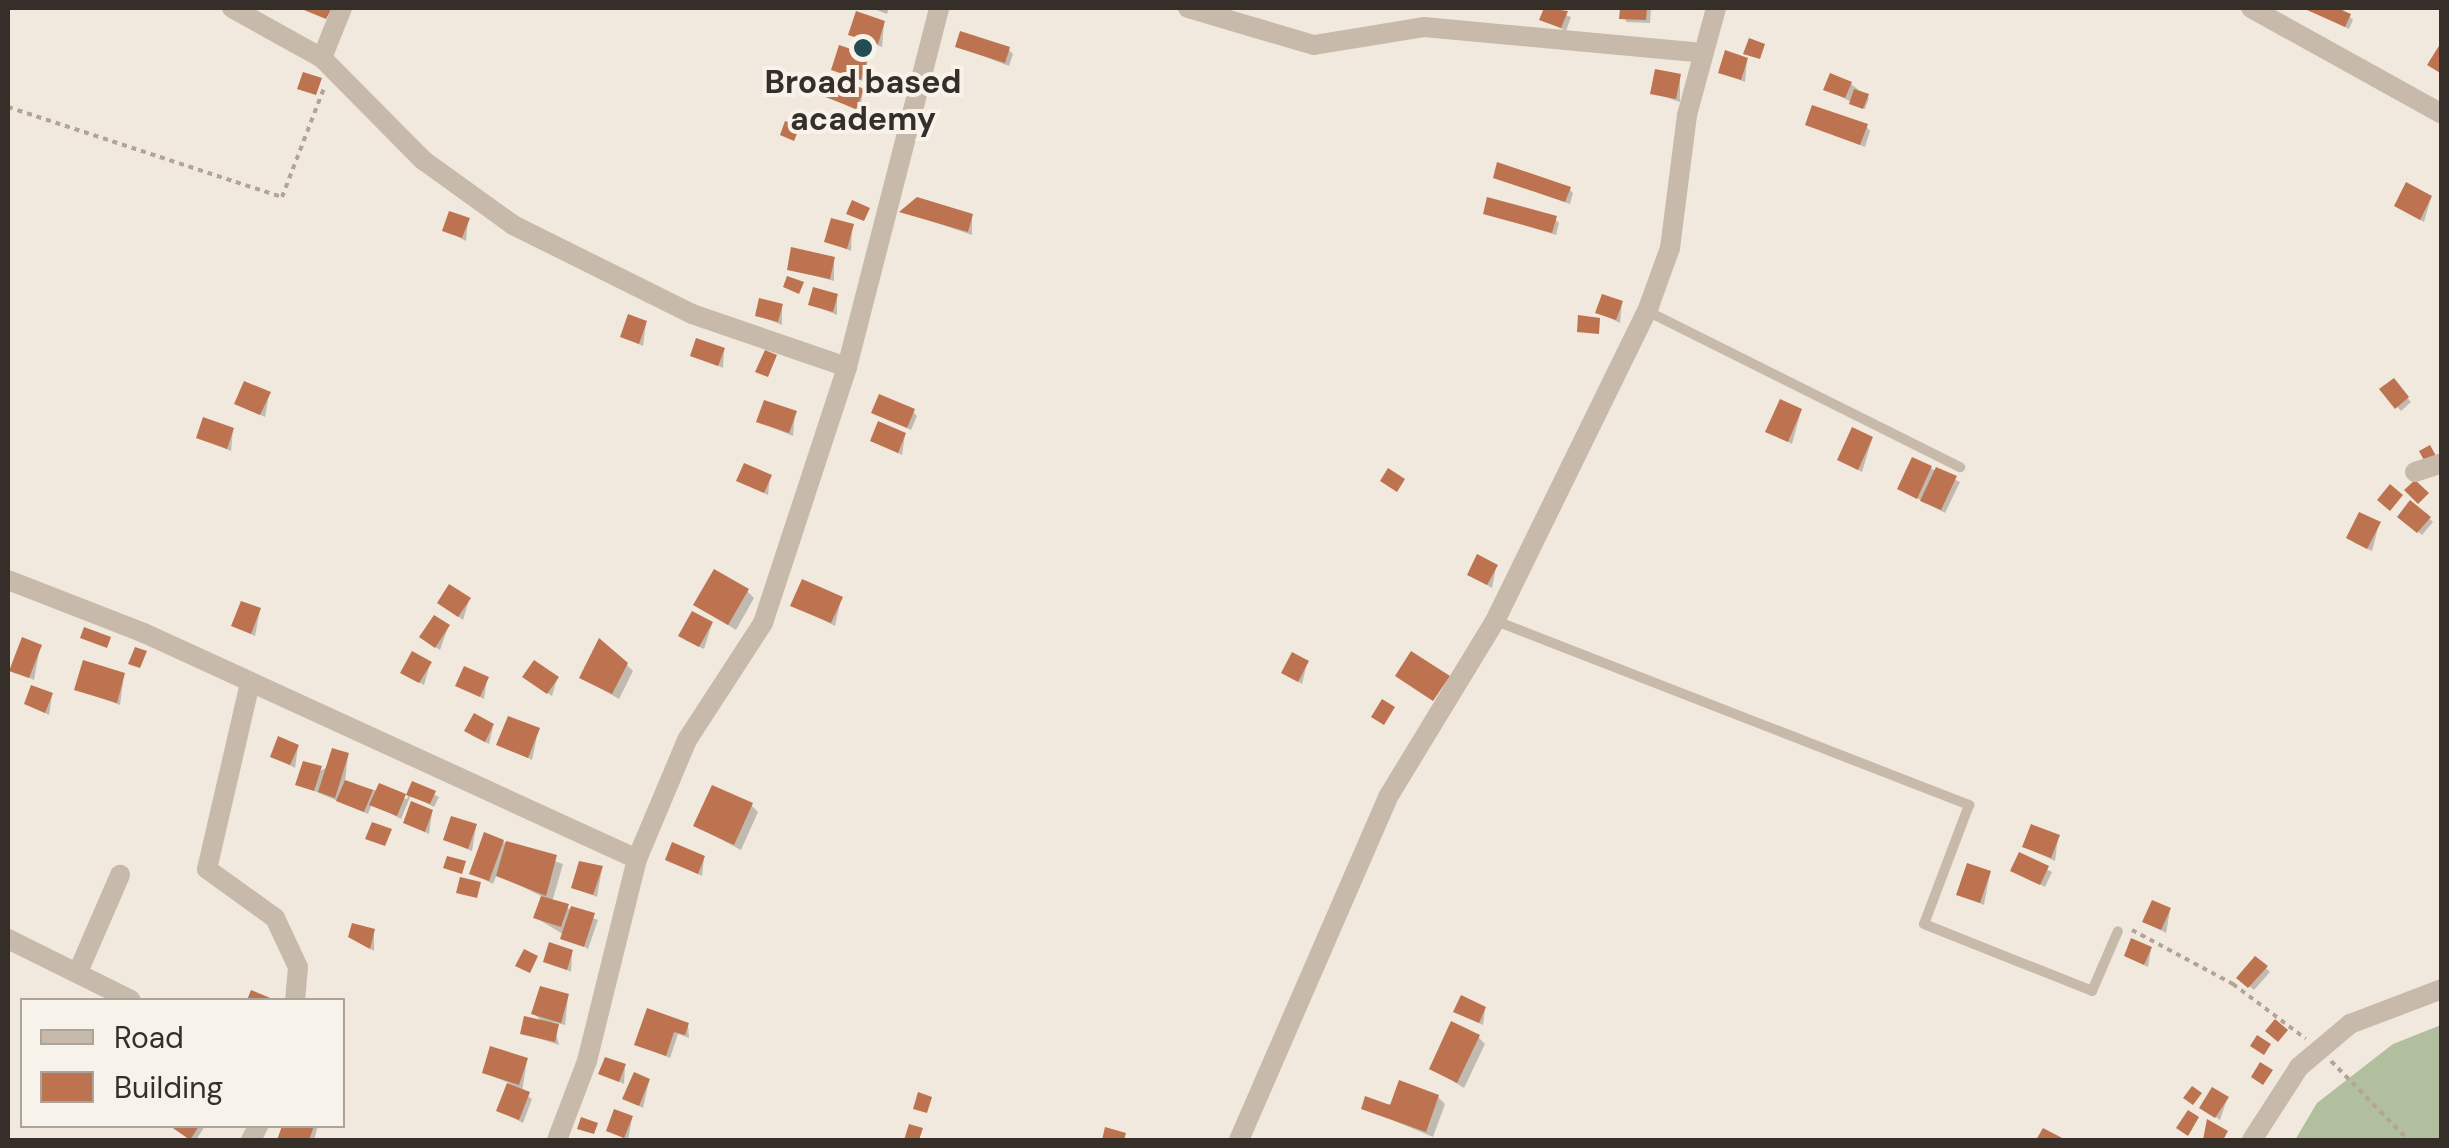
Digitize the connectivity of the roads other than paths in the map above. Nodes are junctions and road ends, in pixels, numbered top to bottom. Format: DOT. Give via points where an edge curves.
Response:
graph roads {
  1 [pos="232,8"];
  2 [pos="342,8"];
  3 [pos="939,8"];
  4 [pos="1188,8"];
  5 [pos="1716,8"];
  6 [pos="2251,8"];
  7 [pos="1703,53"];
  8 [pos="322,58"];
  9 [pos="2442,114"];
  10 [pos="1646,311"];
  11 [pos="847,367"];
  12 [pos="2442,463"];
  13 [pos="1960,467"];
  14 [pos="2415,472"];
  15 [pos="8,580"];
  16 [pos="1495,620"];
  17 [pos="250,683"];
  18 [pos="637,859"];
  19 [pos="120,875"];
  20 [pos="2118,930"];
  21 [pos="8,939"];
  22 [pos="78,972"];
  23 [pos="2442,989"];
  24 [pos="126,998"];
  25 [pos="296,998"];
  26 [pos="557,1140"];
  27 [pos="1239,1140"];
  28 [pos="2252,1140"];
  1 -- 8 [label="street"];
  2 -- 8 [label="street"];
  3 -- 11 [label="street"];
  4 -- 7 [label="street" via="1314,45 1424,27"];
  5 -- 7 [label="street"];
  6 -- 9 [label="street"];
  7 -- 10 [label="street" via="1670,248"];
  8 -- 11 [label="street" via="411,150 514,225 692,314"];
  10 -- 13 [label="lane"];
  10 -- 16 [label="street"];
  11 -- 18 [label="street" via="758,637 687,740"];
  12 -- 14 [label="street"];
  15 -- 17 [label="street"];
  16 -- 20 [label="lane" via="1969,805 1924,924 2092,991"];
  16 -- 27 [label="street" via="1388,797"];
  17 -- 18 [label="street"];
  17 -- 25 [label="street" via="206,869 274,918 298,967"];
  18 -- 26 [label="street" via="587,1061"];
  19 -- 22 [label="street"];
  21 -- 22 [label="street"];
  22 -- 24 [label="street"];
  23 -- 28 [label="street" via="2350,1024 2320,1050"];
}
